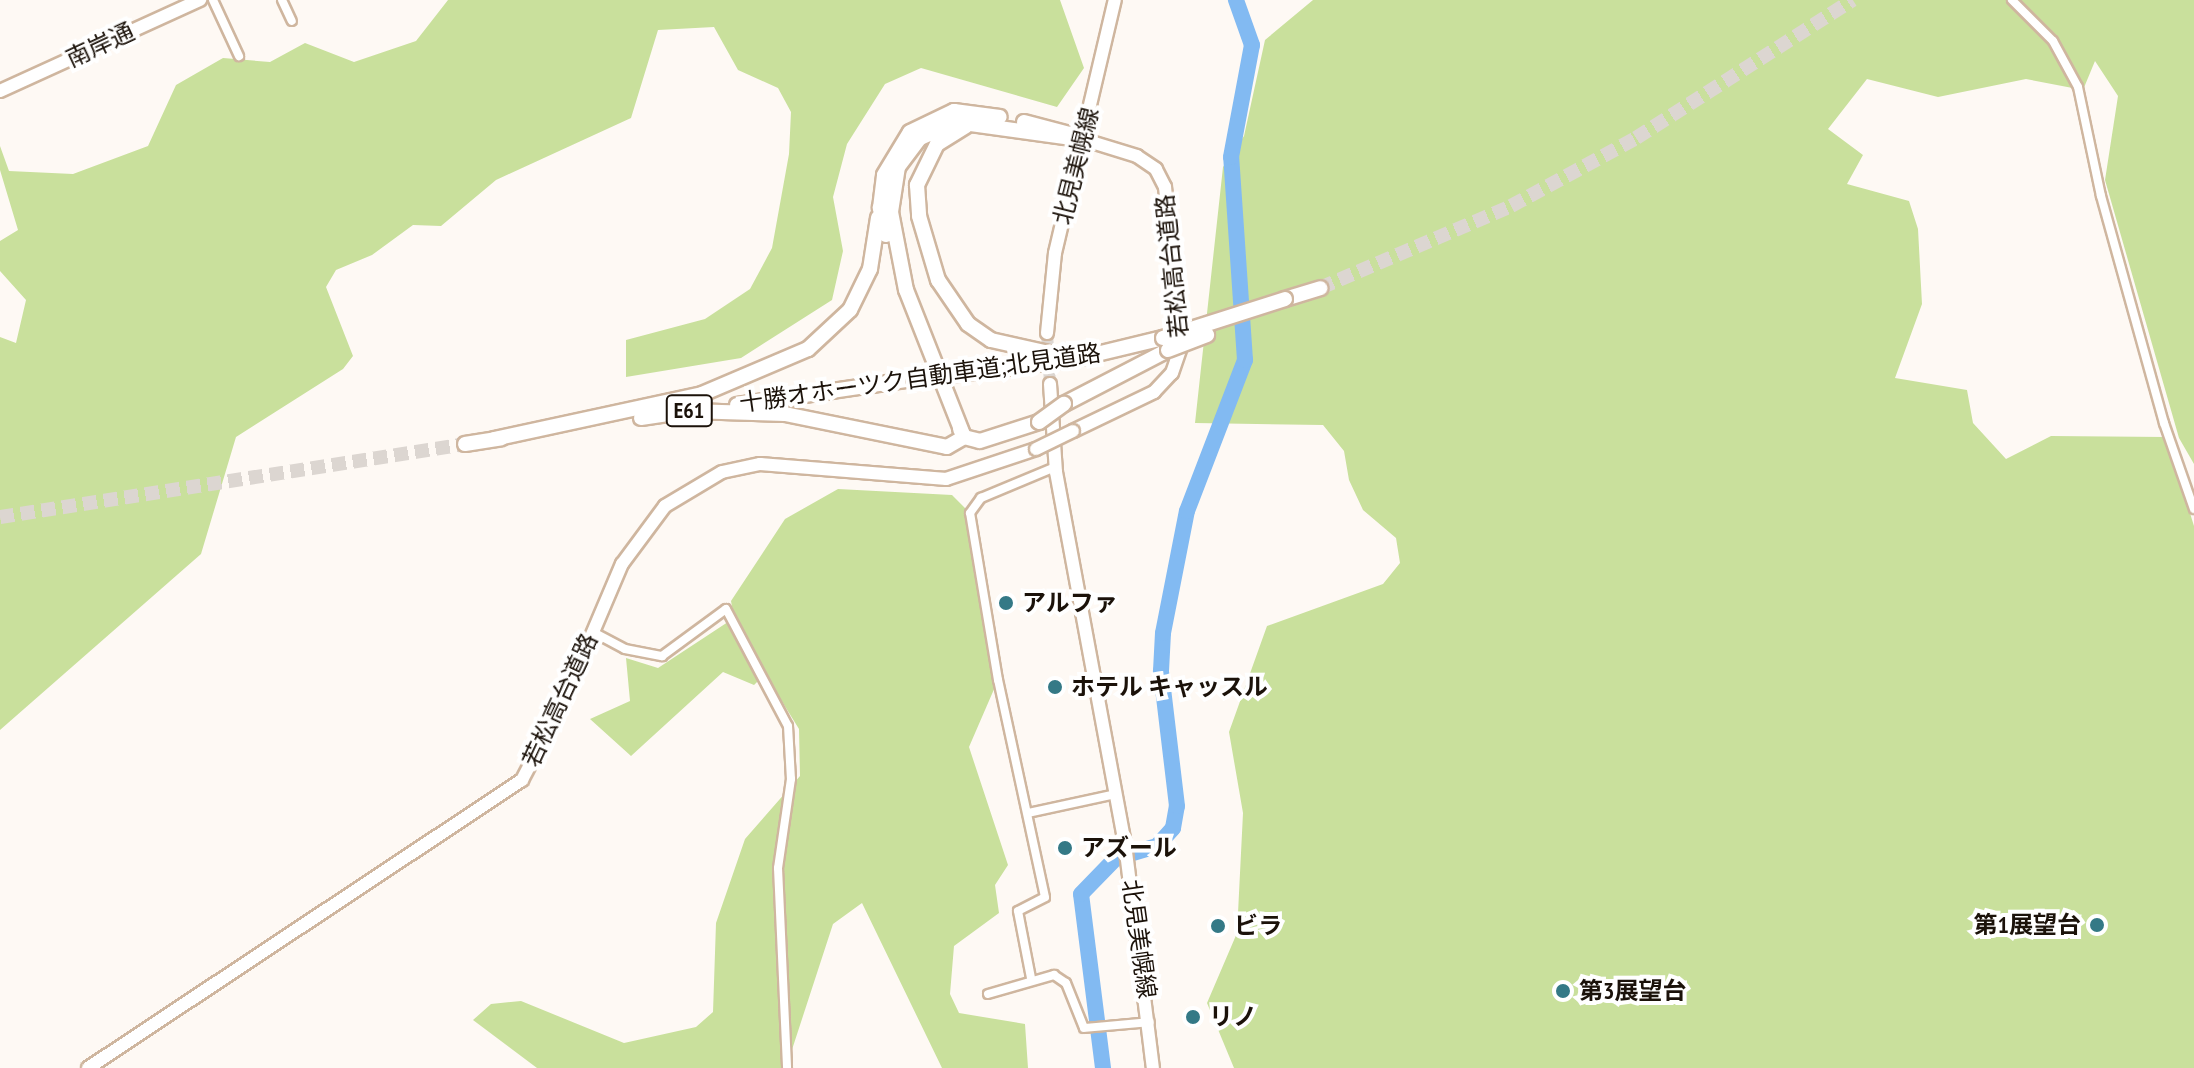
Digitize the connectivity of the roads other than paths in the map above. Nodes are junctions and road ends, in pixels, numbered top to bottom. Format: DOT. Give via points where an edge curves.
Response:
graph roads {
  1 [pos="200,0"];
  2 [pos="213,0"];
  3 [pos="282,0"];
  4 [pos="1115,0"];
  5 [pos="2012,0"];
  6 [pos="292,21"];
  7 [pos="239,56"];
  8 [pos="0,91"];
  9 [pos="974,123"];
  10 [pos="1085,140"];
  11 [pos="880,208"];
  12 [pos="1314,290"];
  13 [pos="1047,333"];
  14 [pos="1166,344"];
  15 [pos="1076,359"];
  16 [pos="1050,384"];
  17 [pos="690,411"];
  18 [pos="964,437"];
  19 [pos="494,439"];
  20 [pos="465,444"];
  21 [pos="1055,467"];
  22 [pos="2194,509"];
  23 [pos="593,632"];
  24 [pos="1116,794"];
  25 [pos="1028,813"];
  26 [pos="1031,978"];
  27 [pos="988,994"];
  28 [pos="1151,1022"];
  29 [pos="88,1068"];
  30 [pos="787,1068"];
  31 [pos="1153,1068"];
  1 -- 8 [label="street, 南岸通"];
  2 -- 7 [label="street"];
  3 -- 6 [label="street"];
  4 -- 10 [label="street, 北見美幌線"];
  5 -- 22 [label="street" via="2053,41 2078,87 2101,196 2164,423"];
  9 -- 10 [label="highway"];
  9 -- 15 [label="highway" via="937,144 917,185 919,216 938,280 968,324 991,340"];
  9 -- 18 [label="highway" via="939,127 908,149 892,185 891,212 906,290"];
  10 -- 11 [label="highway" via="1055,128 970,111 934,117 910,132 891,156"];
  10 -- 13 [label="street, 北見美幌線" via="1055,253"];
  10 -- 23 [label="street, 若松高台道路, bridge" via="1137,156 1156,169 1165,187 1181,347 1172,373 1154,392 1036,449 946,479 802,465 760,464 722,472 665,506 643,530"];
  11 -- 18 [label="highway" via="897,288"];
  11 -- 19 [label="highway" via="870,269 850,310 808,349 702,394"];
  12 -- 14 [label="highway, 十勝オホーツク自動車道;北見道路 / E61, bridge"];
  14 -- 15 [label="highway, 十勝オホーツク自動車道;北見道路 / E61"];
  14 -- 18 [label="highway, bridge" via="1039,422 980,441"];
  15 -- 17 [label="highway, 十勝オホーツク自動車道;北見道路 / E61, bridge"];
  16 -- 21 [label="street, 北見美幌線"];
  17 -- 18 [label="highway" via="785,414 947,447"];
  17 -- 19 [label="highway, 十勝オホーツク自動車道;北見道路 / E61"];
  19 -- 20 [label="highway, 十勝オホーツク自動車道;北見道路 / E61"];
  21 -- 24 [label="street, 北見美幌線"];
  21 -- 25 [label="street" via="981,498 970,513 998,680"];
  23 -- 29 [label="street, 若松高台道路" via="522,780"];
  23 -- 30 [label="street" via="625,649 662,656 726,609 788,726 791,779 778,868"];
  24 -- 25 [label="street"];
  24 -- 28 [label="street, 北見美幌線"];
  25 -- 26 [label="street" via="1045,897 1018,911"];
  26 -- 27 [label="street"];
  26 -- 28 [label="street" via="1061,977 1078,1023 1092,1031"];
  28 -- 31 [label="street, 北見美幌線"];
}
